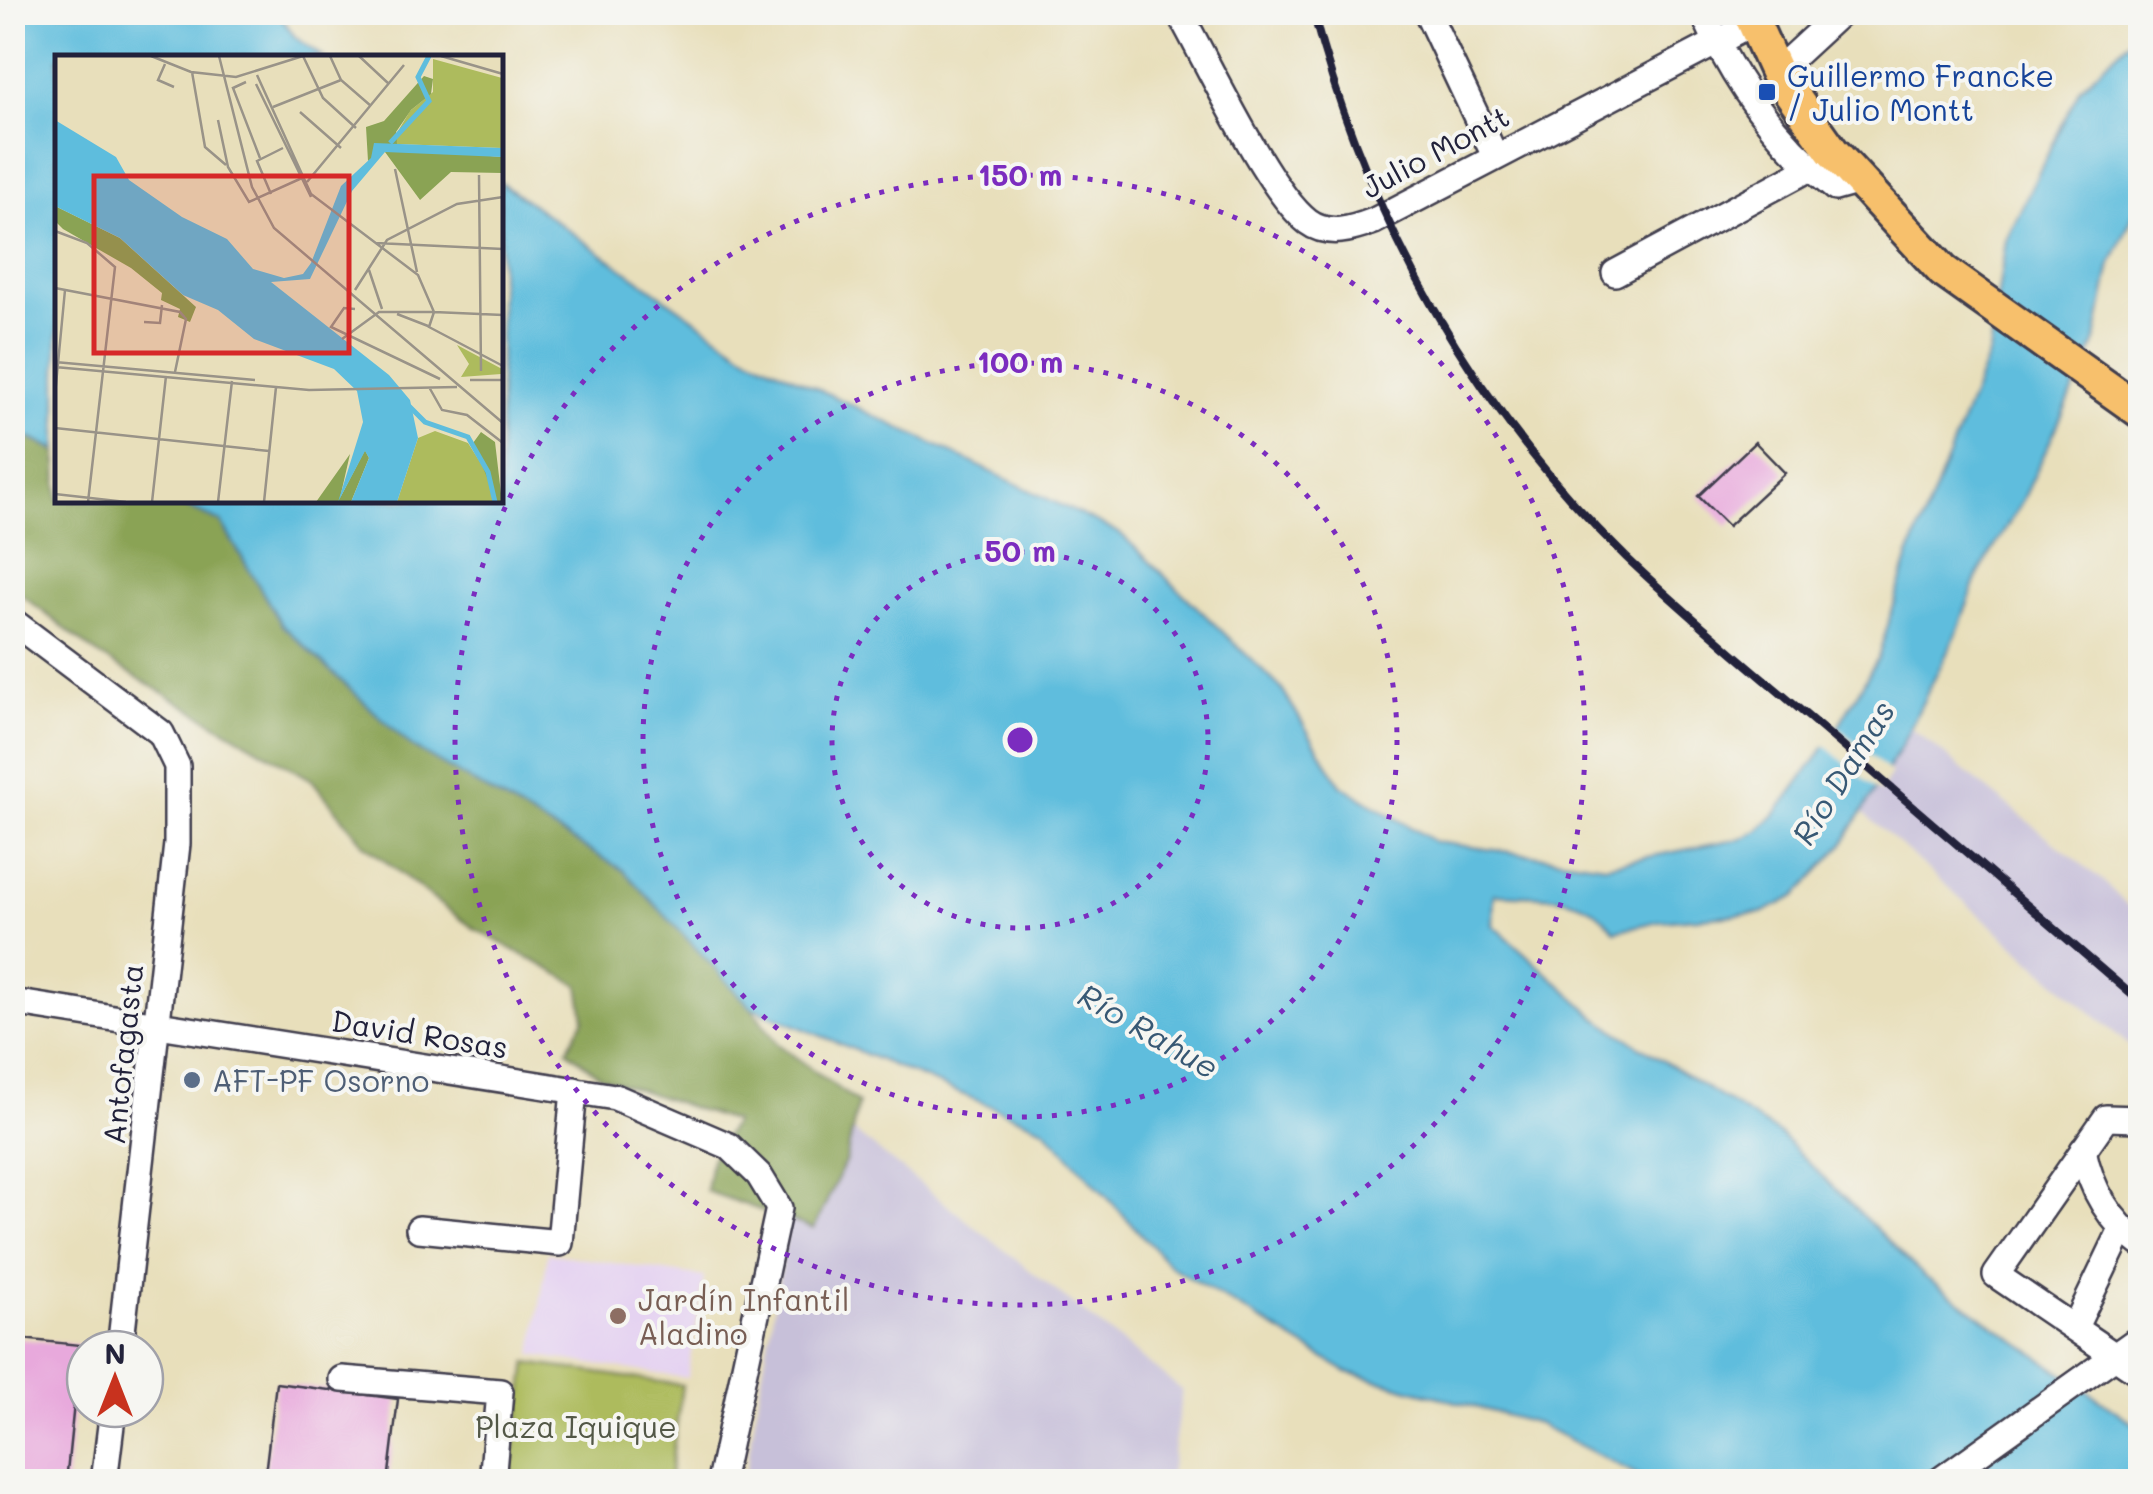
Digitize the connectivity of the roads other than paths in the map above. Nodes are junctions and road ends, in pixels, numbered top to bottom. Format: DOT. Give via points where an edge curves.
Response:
graph roads {
  1 [pos="1179,12"];
  2 [pos="1427,12"];
  3 [pos="1703,12"];
  4 [pos="1841,12"];
  5 [pos="1752,18"];
  6 [pos="1716,42"];
  7 [pos="1776,72"];
  8 [pos="1495,156"];
  9 [pos="1810,168"];
  10 [pos="1860,181"];
  11 [pos="1614,273"];
  12 [pos="2130,404"];
  13 [pos="12,622"];
  14 [pos="12,1002"];
  15 [pos="159,1025"];
  16 [pos="574,1090"];
  17 [pos="2140,1119"];
  18 [pos="2083,1150"];
  19 [pos="419,1230"];
  20 [pos="2131,1236"];
  21 [pos="2075,1327"];
  22 [pos="122,1329"];
  23 [pos="2140,1338"];
  24 [pos="2118,1354"];
  25 [pos="2140,1372"];
  26 [pos="342,1379"];
  27 [pos="111,1429"];
  28 [pos="104,1482"];
  29 [pos="492,1482"];
  30 [pos="720,1482"];
  31 [pos="1938,1482"];
  1 -- 8 [label="street, Julio Montt" via="1276,186 1309,223 1326,230 1358,228"];
  2 -- 8 [label="street"];
  3 -- 6 [label="street"];
  4 -- 7 [label="street"];
  5 -- 6 [label="street, Julio Montt"];
  5 -- 7 [label="main road"];
  6 -- 8 [label="street, Julio Montt"];
  6 -- 9 [label="street" via="1733,79"];
  7 -- 10 [label="main road"];
  9 -- 10 [label="street" via="1835,188"];
  9 -- 11 [label="street"];
  10 -- 12 [label="main road" via="1943,271"];
  13 -- 15 [label="street, Antofagasta" via="161,733 177,766 177,844"];
  14 -- 15 [label="street, David Rosas"];
  15 -- 16 [label="street, David Rosas"];
  15 -- 22 [label="street, Antofagasta"];
  16 -- 19 [label="street" via="560,1243"];
  16 -- 30 [label="street, David Rosas" via="615,1097 729,1146 780,1208"];
  17 -- 18 [label="street" via="2106,1118"];
  18 -- 20 [label="street" via="2100,1200"];
  18 -- 21 [label="street" via="1996,1275"];
  20 -- 21 [label="street"];
  21 -- 24 [label="street"];
  23 -- 24 [label="street"];
  24 -- 25 [label="street"];
  24 -- 31 [label="street"];
  26 -- 29 [label="street" via="500,1392"];
  27 -- 28 [label="street"];
}
